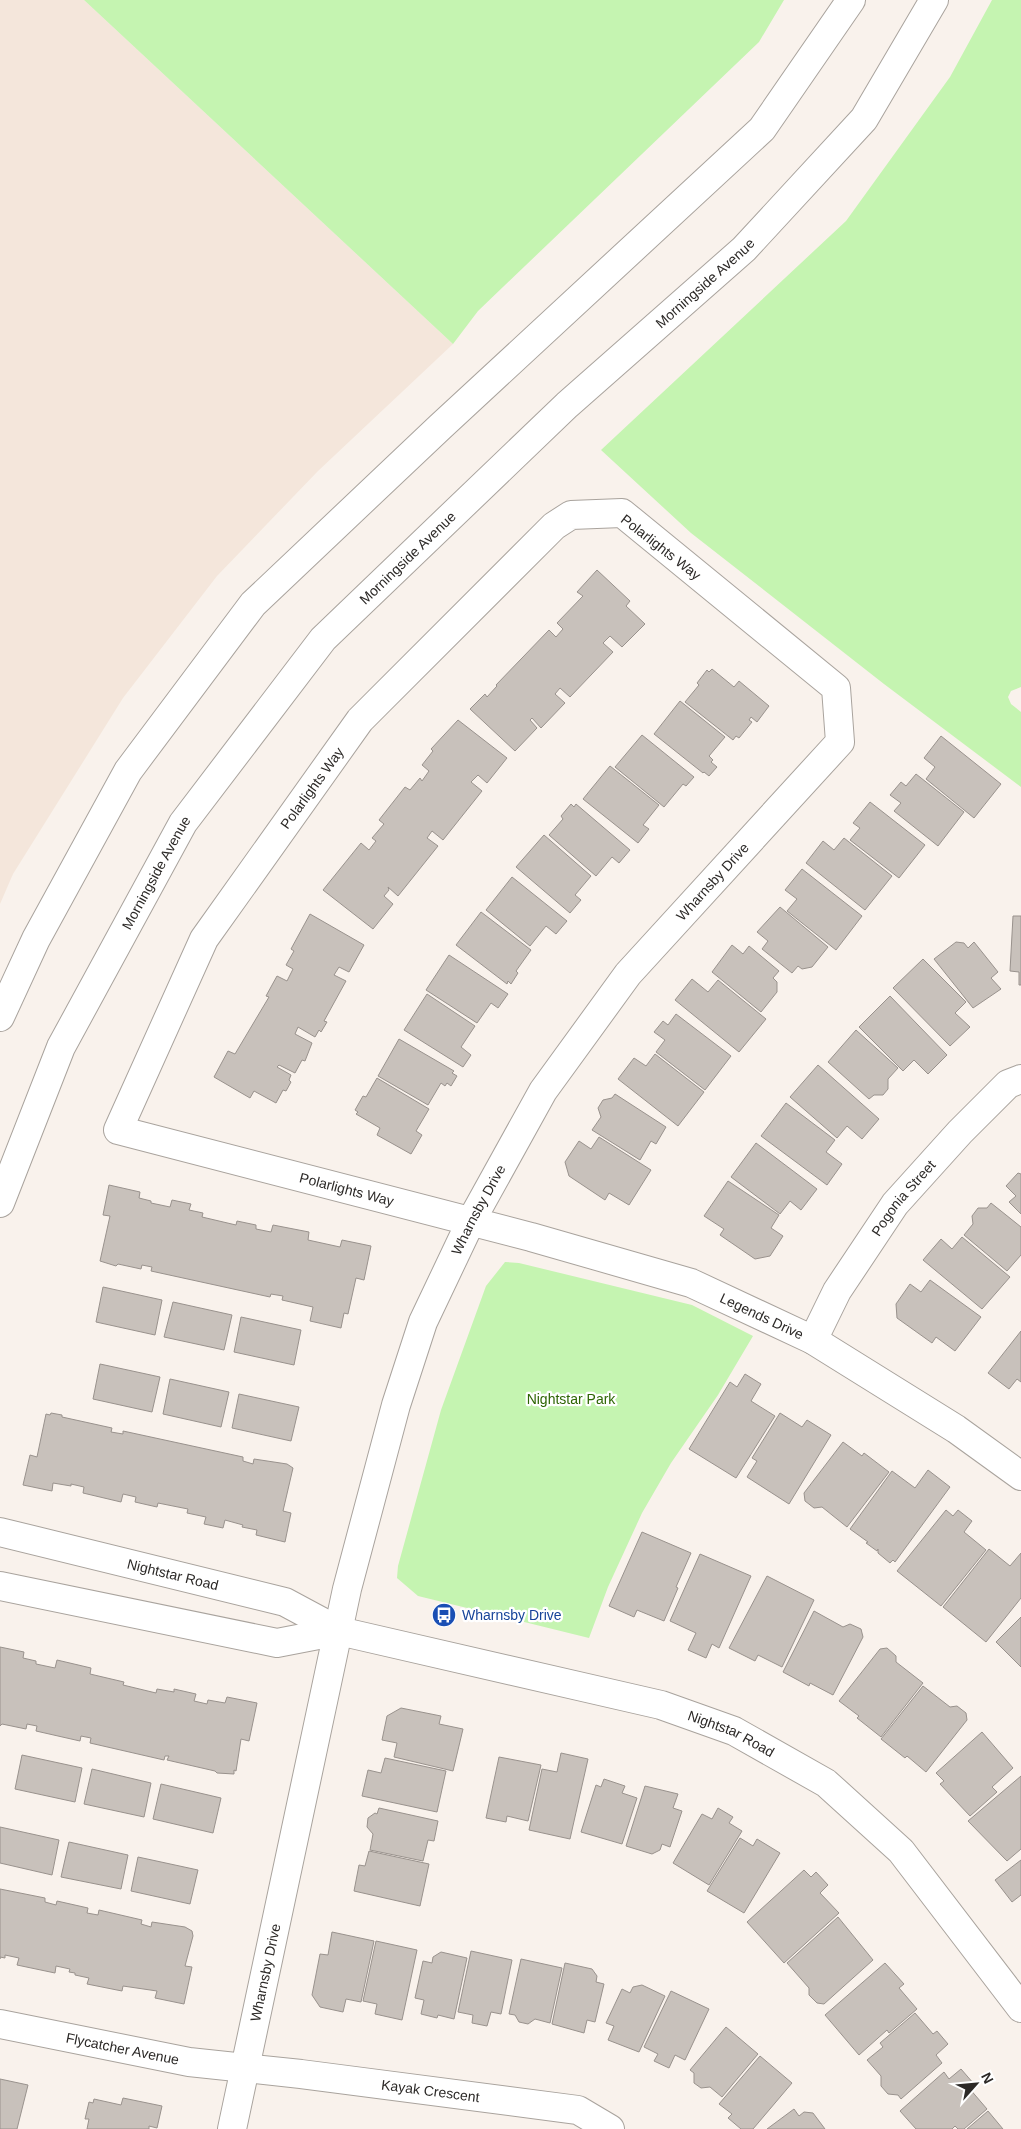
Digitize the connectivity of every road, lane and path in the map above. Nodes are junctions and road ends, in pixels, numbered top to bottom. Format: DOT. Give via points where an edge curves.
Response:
graph roads {
  1 [pos="851,0"];
  2 [pos="934,0"];
  3 [pos="840,742"];
  4 [pos="0,1017"];
  5 [pos="1021,1079"];
  6 [pos="0,1203"];
  7 [pos="472,1221"];
  8 [pos="813,1340"];
  9 [pos="1021,1476"];
  10 [pos="0,1532"];
  11 [pos="0,1586"];
  12 [pos="339,1631"];
  13 [pos="1021,2008"];
  14 [pos="0,2024"];
  15 [pos="246,2067"];
  16 [pos="232,2129"];
  17 [pos="610,2129"];
  1 -- 4 [label="street" via="762,129 253,604 128,771 36,939"];
  2 -- 6 [label="street, Morningside Avenue" via="864,119 744,249 567,405 323,639 183,823 61,1047"];
  3 -- 7 [label="street, Wharnsby Drive" via="628,974 543,1092"];
  3 -- 7 [label="street, Polarlights Way" via="836,688 622,513 571,515 554,526 360,720 204,939 118,1130"];
  5 -- 8 [label="street, Pogonia Street" via="1008,1084 895,1204 837,1291"];
  7 -- 8 [label="street, Legends Drive" via="691,1283"];
  7 -- 12 [label="street, Wharnsby Drive" via="423,1322 396,1404"];
  8 -- 9 [label="street, Legends Drive" via="956,1430"];
  10 -- 12 [label="street, Nightstar Road" via="286,1602"];
  11 -- 12 [label="street, Nightstar Road" via="277,1643"];
  12 -- 13 [label="street, Nightstar Road" via="661,1705 742,1736 826,1783 901,1851"];
  12 -- 15 [label="street, Wharnsby Drive"];
  14 -- 15 [label="street, Flycatcher Avenue" via="189,2062"];
  15 -- 16 [label="street, Wharnsby Drive"];
  15 -- 17 [label="street, Kayak Crescent" via="578,2110"];
}
